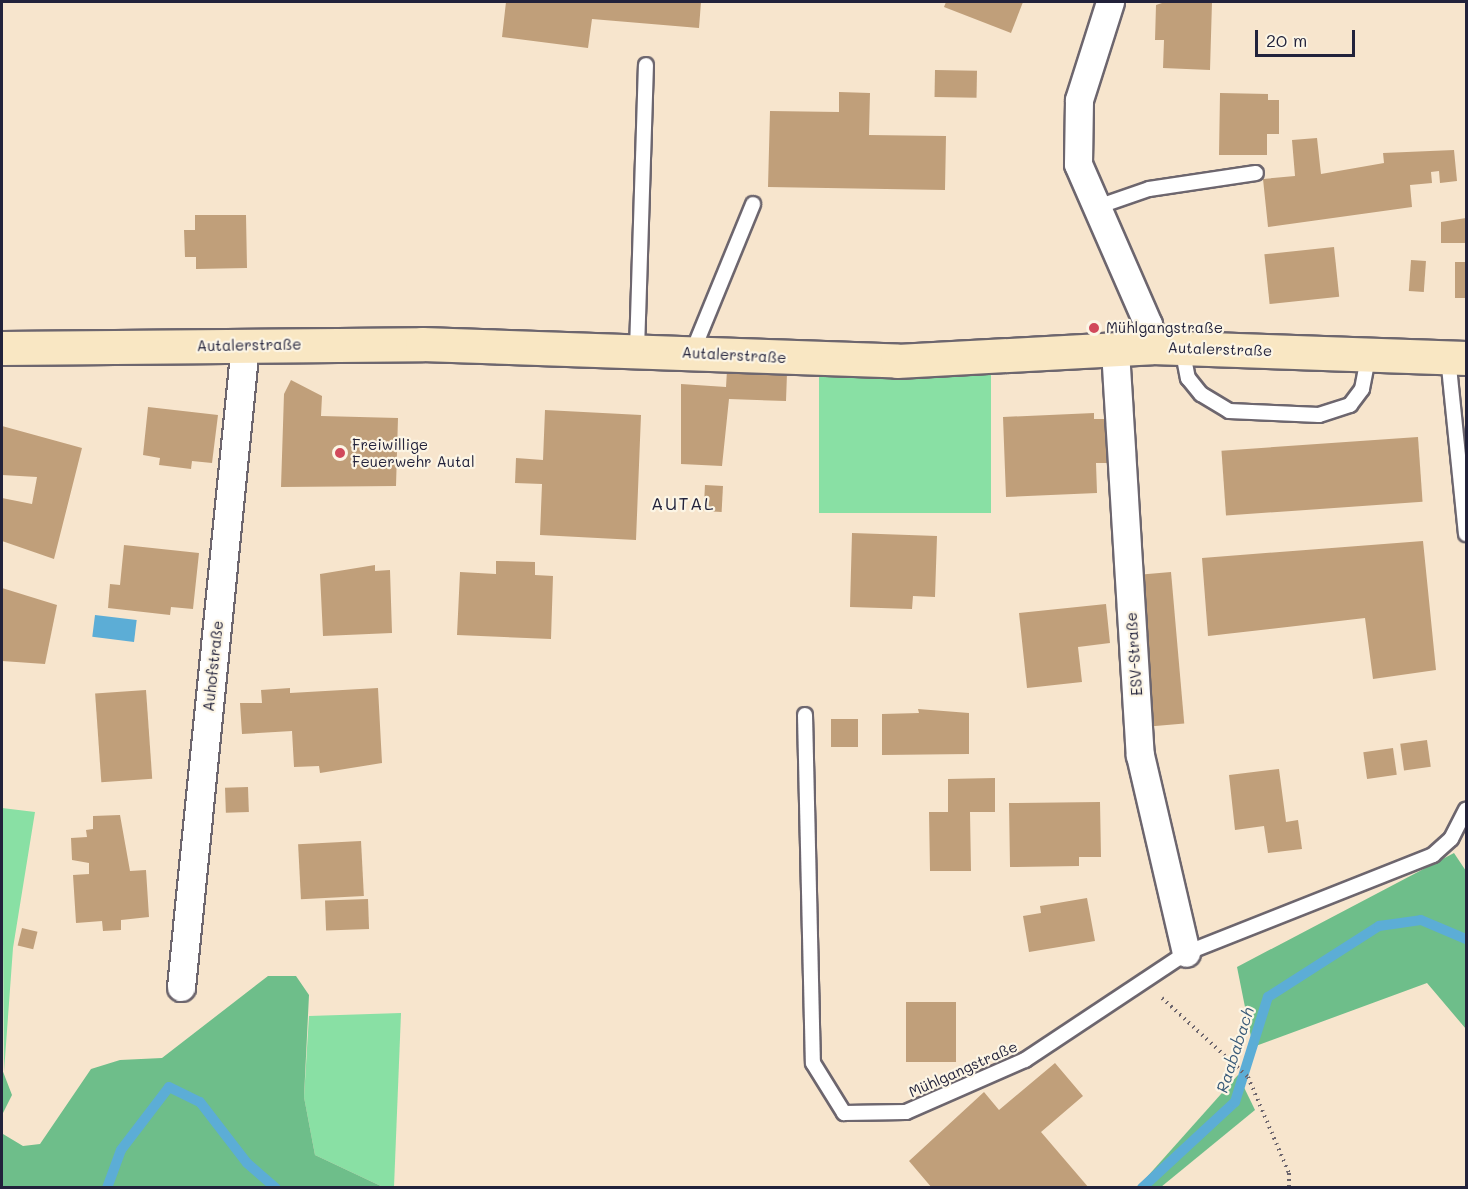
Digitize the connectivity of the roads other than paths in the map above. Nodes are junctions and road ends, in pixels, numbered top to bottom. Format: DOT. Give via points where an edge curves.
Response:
graph roads {
  1 [pos="1110,2"];
  2 [pos="646,65"];
  3 [pos="1256,173"];
  4 [pos="753,204"];
  5 [pos="1097,207"];
  6 [pos="245,345"];
  7 [pos="2,348"];
  8 [pos="1167,348"];
  9 [pos="637,350"];
  10 [pos="1115,350"];
  11 [pos="692,353"];
  12 [pos="1370,354"];
  13 [pos="1457,358"];
  14 [pos="1467,534"];
  15 [pos="805,715"];
  16 [pos="1467,810"];
  17 [pos="1186,953"];
  18 [pos="181,987"];
  1 -- 5 [label="street" via="1079,100 1078,164"];
  2 -- 9 [label="lane"];
  3 -- 5 [label="lane" via="1149,189"];
  4 -- 11 [label="lane"];
  5 -- 8 [label="street" via="1148,324"];
  6 -- 7 [label="main road, Autalerstraße"];
  6 -- 9 [label="main road, Autalerstraße"];
  6 -- 18 [label="street, Auhofstraße"];
  8 -- 10 [label="main road, Autalerstraße"];
  8 -- 12 [label="main road, Autalerstraße"];
  8 -- 12 [label="lane" via="1201,394 1229,411 1319,415 1350,405 1362,389"];
  9 -- 11 [label="main road, Autalerstraße"];
  10 -- 11 [label="main road, Autalerstraße" via="897,361"];
  10 -- 17 [label="street, ESV-Straße" via="1140,755"];
  12 -- 13 [label="main road, Autalerstraße"];
  13 -- 14 [label="lane"];
  15 -- 17 [label="lane, Mühlgangstraße" via="813,1063 844,1113 906,1112 1024,1060"];
  16 -- 17 [label="lane, Mühlgangstraße" via="1451,839 1412,866"];
}
